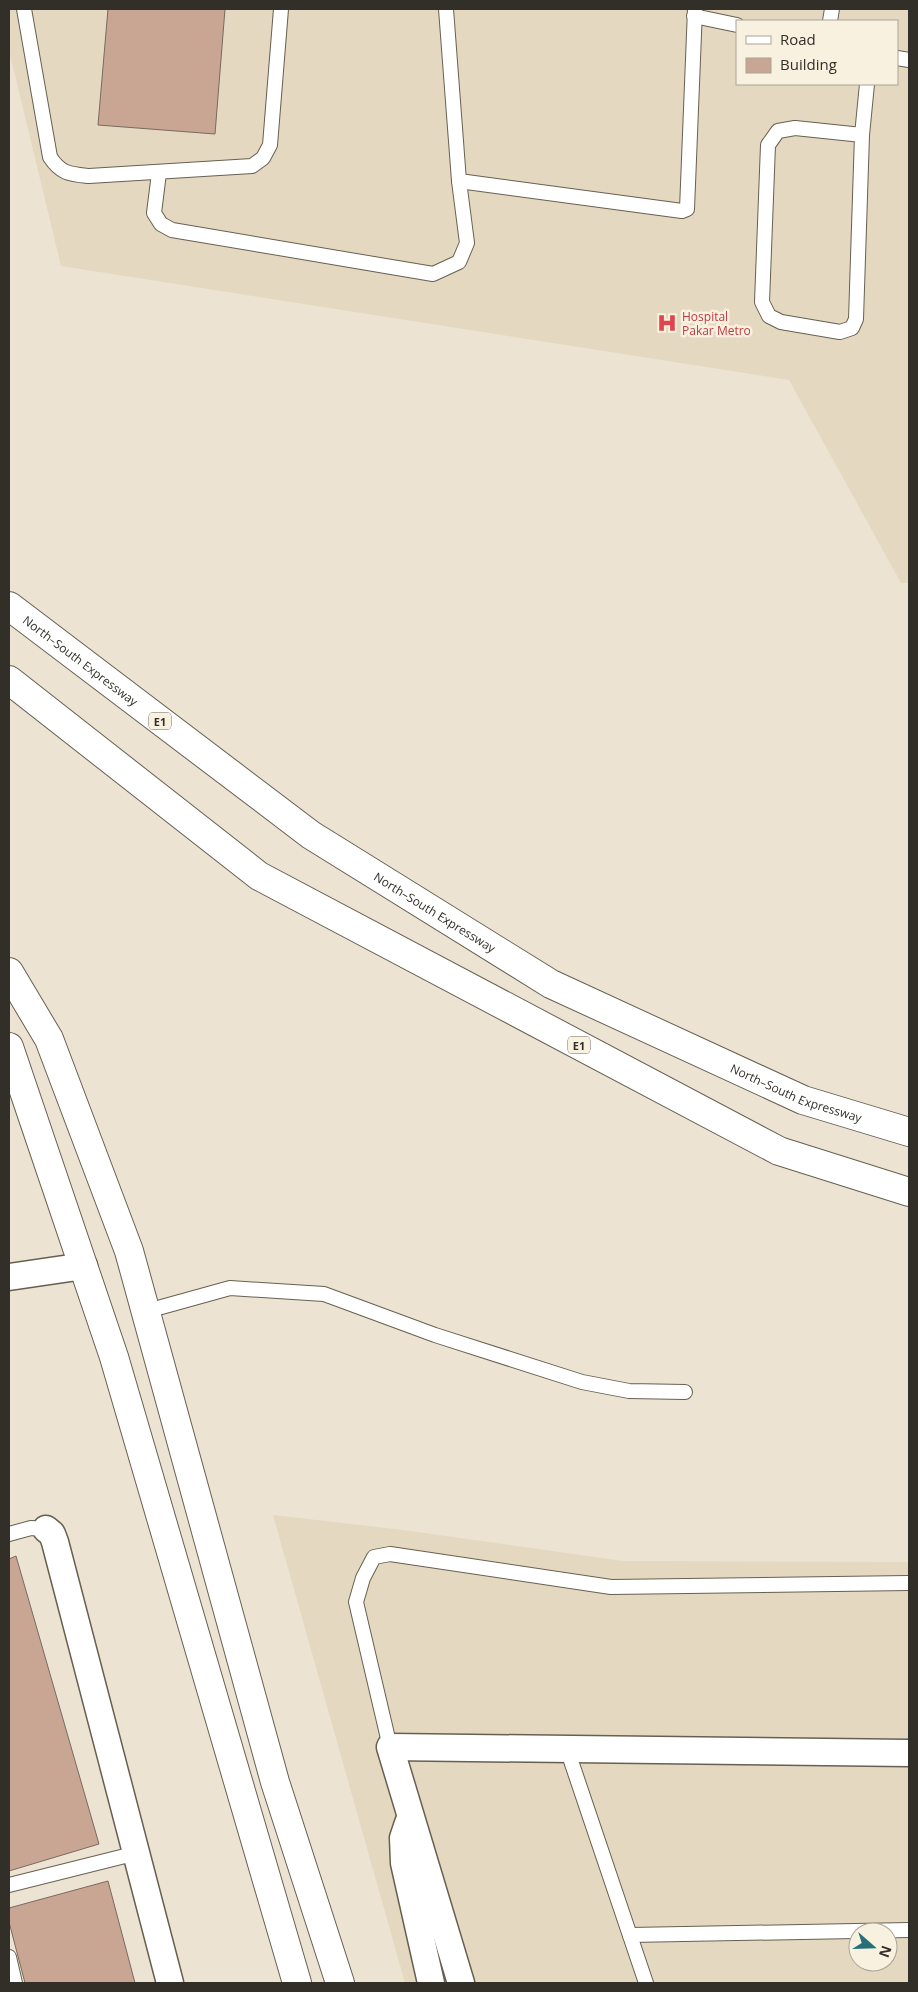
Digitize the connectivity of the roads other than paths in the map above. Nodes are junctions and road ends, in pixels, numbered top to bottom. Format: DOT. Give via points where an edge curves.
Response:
graph roads {
  1 [pos="24,9"];
  2 [pos="281,9"];
  3 [pos="446,9"];
  4 [pos="695,12"];
  5 [pos="736,25"];
  6 [pos="867,85"];
  7 [pos="862,135"];
  8 [pos="159,173"];
  9 [pos="459,181"];
  10 [pos="9,606"];
  11 [pos="9,680"];
  12 [pos="9,972"];
  13 [pos="9,1047"];
  14 [pos="909,1132"];
  15 [pos="909,1192"];
  16 [pos="84,1266"];
  17 [pos="9,1277"];
  18 [pos="147,1311"];
  19 [pos="685,1392"];
  20 [pos="46,1529"];
  21 [pos="9,1534"];
  22 [pos="909,1583"];
  23 [pos="390,1747"];
  24 [pos="566,1749"];
  25 [pos="909,1753"];
  26 [pos="410,1814"];
  27 [pos="137,1853"];
  28 [pos="9,1885"];
  29 [pos="909,1930"];
  30 [pos="630,1935"];
  31 [pos="9,1956"];
  32 [pos="15,1983"];
  33 [pos="170,1983"];
  34 [pos="297,1983"];
  35 [pos="340,1983"];
  36 [pos="432,1983"];
  37 [pos="461,1983"];
  38 [pos="646,1983"];
  1 -- 8 [label="lane" via="50,157 58,168 89,176"];
  2 -- 8 [label="lane" via="270,145 262,158 252,166"];
  3 -- 9 [label="lane"];
  4 -- 5 [label="lane"];
  4 -- 9 [label="lane" via="687,209 682,211"];
  6 -- 7 [label="lane"];
  7 -- 7 [label="lane" via="856,318 852,328 840,332 781,322 769,316 762,302 768,145 778,131 795,128"];
  8 -- 9 [label="lane" via="154,213 161,224 172,230 433,274 459,262 467,243"];
  10 -- 14 [label="main road, North–South Expressway / E1" via="310,835 551,984 803,1100"];
  11 -- 15 [label="main road, E1" via="259,876 779,1151"];
  12 -- 18 [label="main road" via="49,1039 129,1251"];
  13 -- 16 [label="main road"];
  16 -- 17 [label="street"];
  16 -- 34 [label="main road" via="114,1357"];
  18 -- 19 [label="lane" via="230,1288 324,1294 435,1335 582,1382 629,1391"];
  18 -- 35 [label="main road" via="275,1782"];
  20 -- 21 [label="lane" via="31,1528"];
  20 -- 27 [label="street" via="52,1534"];
  22 -- 23 [label="lane" via="611,1587 390,1554 374,1557 356,1602"];
  23 -- 24 [label="street"];
  23 -- 26 [label="street"];
  24 -- 25 [label="street"];
  24 -- 30 [label="lane"];
  26 -- 36 [label="street" via="403,1838 404,1863"];
  26 -- 37 [label="street"];
  27 -- 28 [label="lane"];
  27 -- 33 [label="street"];
  29 -- 30 [label="lane"];
  30 -- 38 [label="lane"];
  31 -- 32 [label="lane"];
}
